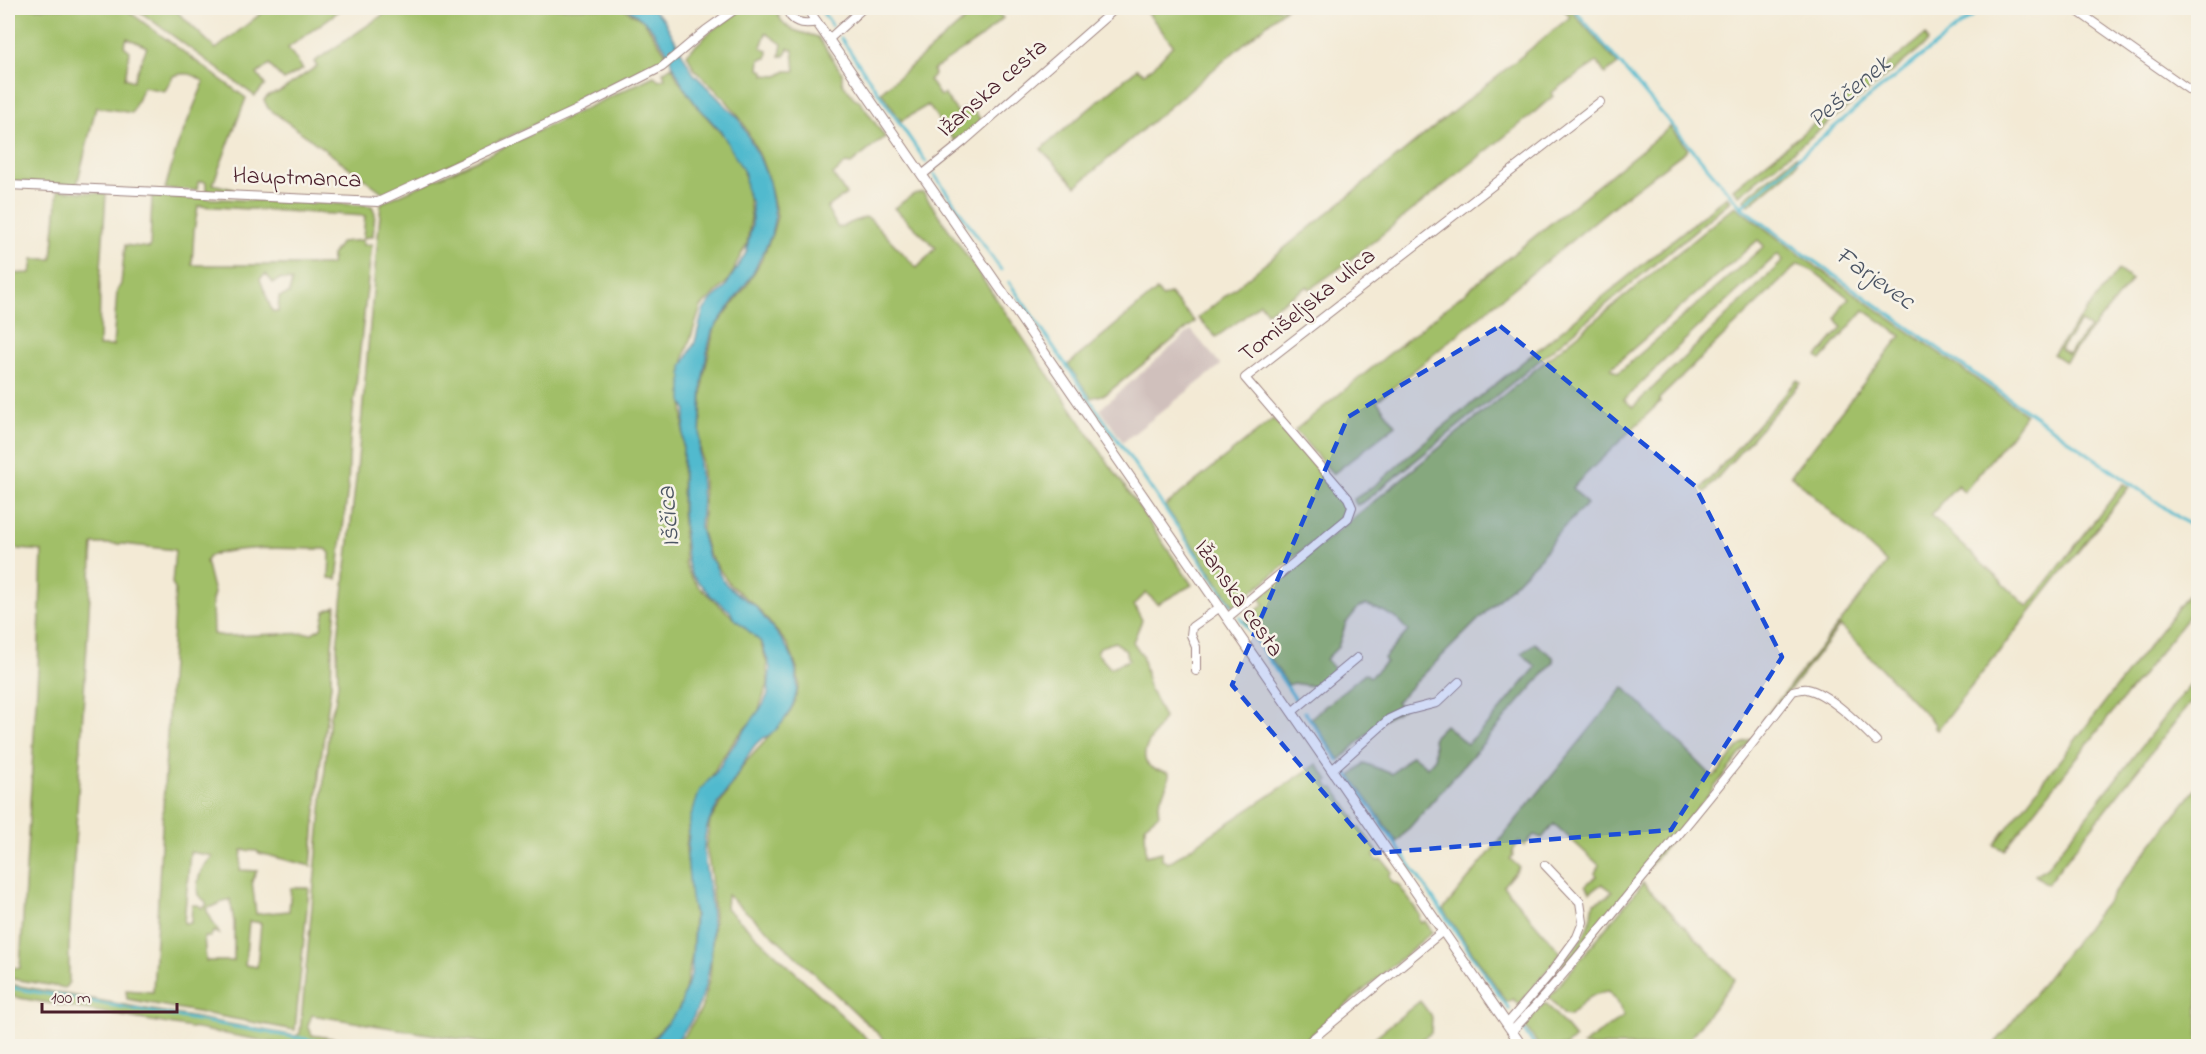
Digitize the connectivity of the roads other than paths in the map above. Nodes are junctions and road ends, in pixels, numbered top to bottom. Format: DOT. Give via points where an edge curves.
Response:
graph roads {
  1 [pos="737,8"];
  2 [pos="787,8"];
  3 [pos="807,8"];
  4 [pos="863,8"];
  5 [pos="1116,8"];
  6 [pos="2073,8"];
  7 [pos="817,22"];
  8 [pos="829,39"];
  9 [pos="2199,96"];
  10 [pos="1600,102"];
  11 [pos="922,175"];
  12 [pos="8,185"];
  13 [pos="1220,607"];
  14 [pos="1227,618"];
  15 [pos="1357,658"];
  16 [pos="1196,671"];
  17 [pos="1459,682"];
  18 [pos="1292,712"];
  19 [pos="1876,741"];
  20 [pos="1332,770"];
  21 [pos="1545,865"];
  22 [pos="1443,931"];
  23 [pos="1512,1031"];
  24 [pos="1304,1047"];
  25 [pos="1506,1047"];
  26 [pos="1522,1047"];
  1 -- 12 [label="street, Hauptmanca" via="662,67 378,202"];
  2 -- 7 [label="street" via="794,21"];
  3 -- 7 [label="street, Ižanska cesta"];
  4 -- 8 [label="street"];
  5 -- 11 [label="street, Ižanska cesta"];
  6 -- 9 [label="street"];
  7 -- 8 [label="street, Ižanska cesta"];
  8 -- 11 [label="street, Ižanska cesta"];
  10 -- 14 [label="street, Tomišeljska ulica" via="1245,378 1352,507 1348,518"];
  11 -- 13 [label="street, Ižanska cesta"];
  13 -- 14 [label="street, Ižanska cesta"];
  13 -- 16 [label="street" via="1192,627"];
  14 -- 18 [label="street, Ižanska cesta"];
  15 -- 18 [label="street"];
  17 -- 20 [label="street" via="1437,703 1389,719"];
  18 -- 20 [label="street, Ižanska cesta"];
  19 -- 23 [label="street" via="1822,695 1806,688 1793,690 1748,750"];
  20 -- 22 [label="street, Ižanska cesta"];
  21 -- 23 [label="street" via="1580,902 1583,922 1577,937"];
  22 -- 23 [label="street, Ižanska cesta"];
  22 -- 24 [label="street"];
  23 -- 25 [label="street"];
  23 -- 26 [label="street, Ižanska cesta"];
}
